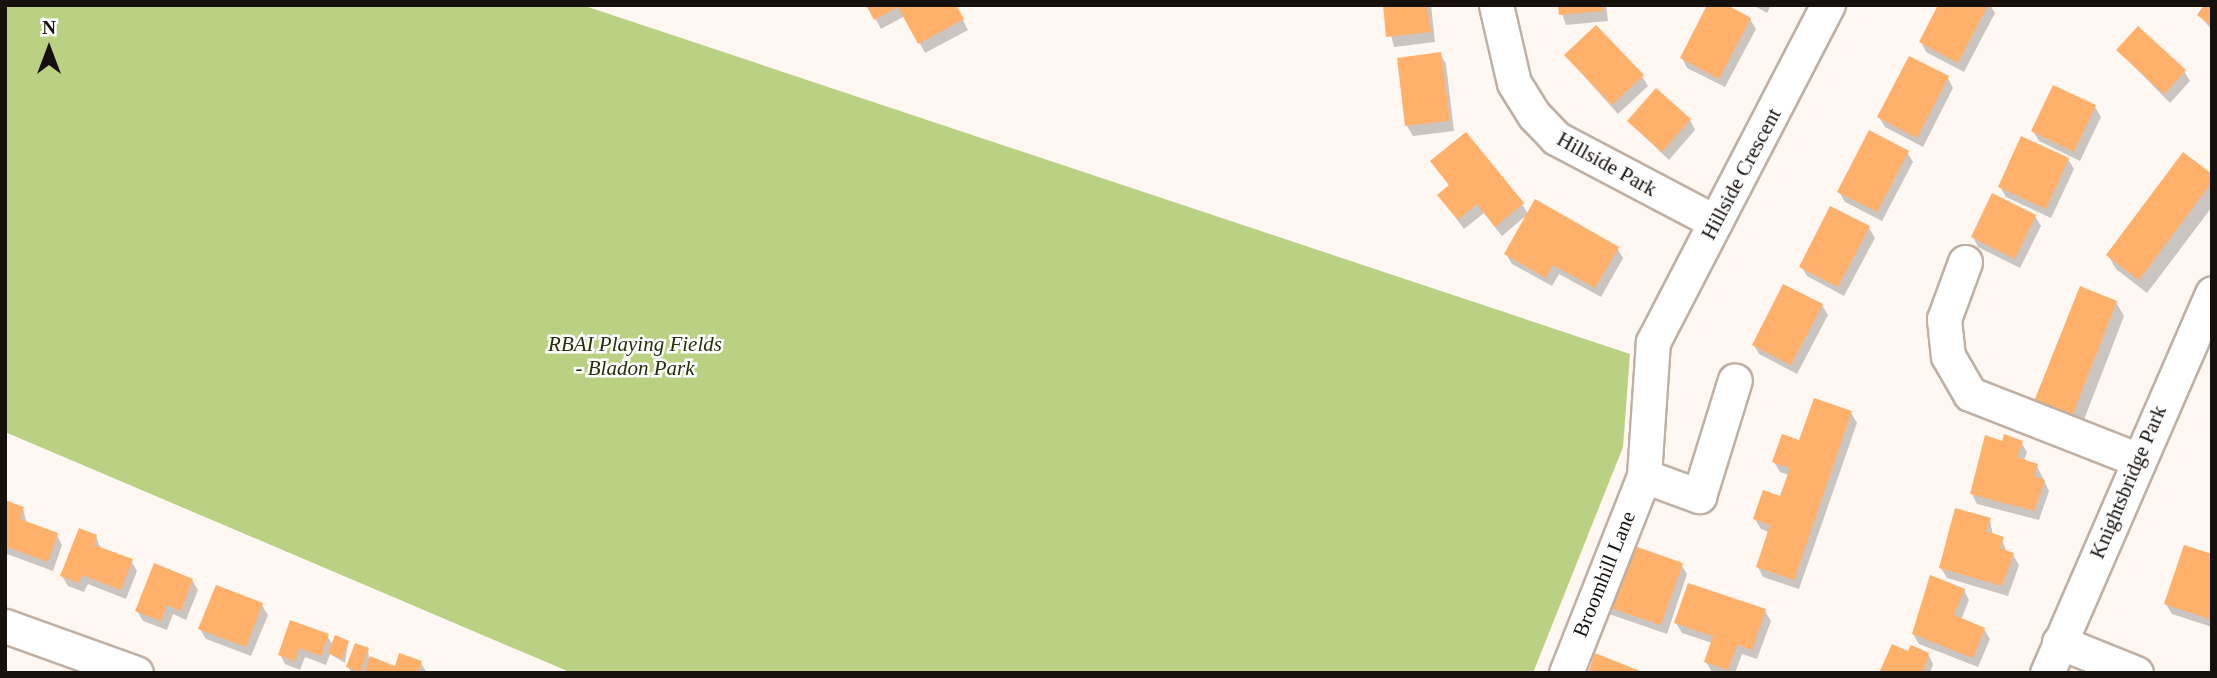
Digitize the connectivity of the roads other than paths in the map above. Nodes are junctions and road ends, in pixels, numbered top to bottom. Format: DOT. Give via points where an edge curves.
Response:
graph roads {
  1 [pos="1496,5"];
  2 [pos="1828,5"];
  3 [pos="1716,222"];
  4 [pos="1965,262"];
  5 [pos="2212,293"];
  6 [pos="1653,342"];
  7 [pos="1735,380"];
  8 [pos="2138,460"];
  9 [pos="1644,477"];
  10 [pos="5,626"];
  11 [pos="2059,642"];
  12 [pos="136,673"];
  13 [pos="1566,673"];
  14 [pos="2046,673"];
  15 [pos="2136,673"];
  1 -- 3 [label="street, Hillside Park" via="1514,83 1534,115 1556,138"];
  2 -- 3 [label="street, Hillside Crescent"];
  3 -- 6 [label="street, Hillside Crescent"];
  4 -- 8 [label="street" via="1944,319 1948,356 1970,394"];
  5 -- 8 [label="street, Knightsbridge Park"];
  6 -- 9 [label="street, Broomhill Lane"];
  7 -- 9 [label="street" via="1699,496"];
  8 -- 11 [label="street, Knightsbridge Park"];
  9 -- 13 [label="street, Broomhill Lane"];
  10 -- 12 [label="street"];
  11 -- 14 [label="street, Knightsbridge Park"];
  11 -- 15 [label="street"];
}
